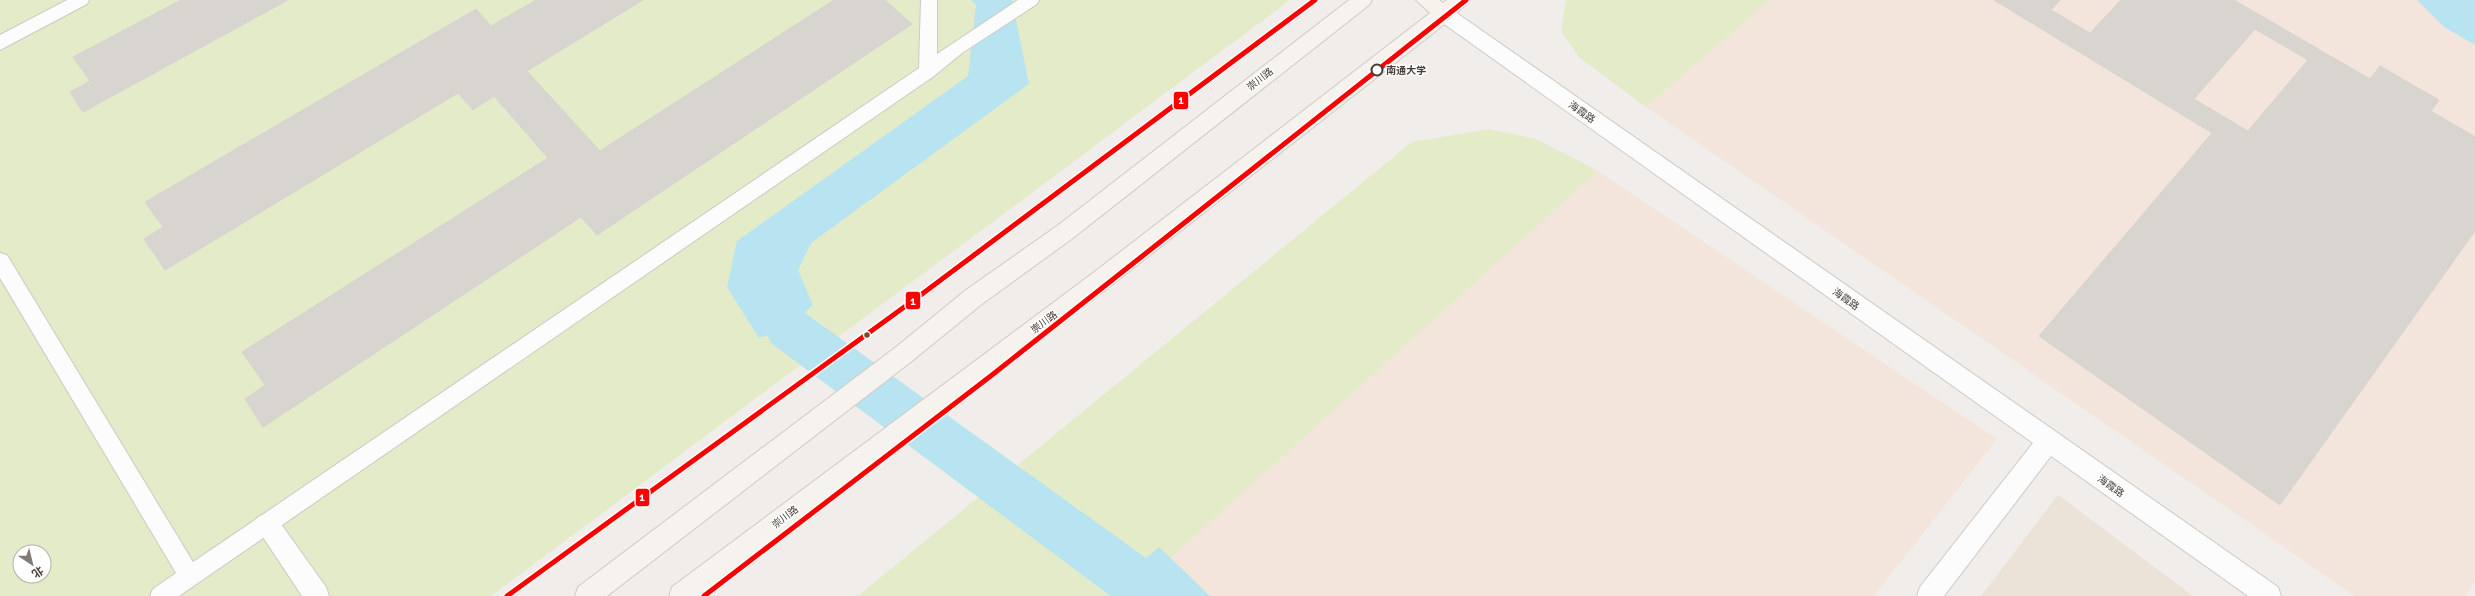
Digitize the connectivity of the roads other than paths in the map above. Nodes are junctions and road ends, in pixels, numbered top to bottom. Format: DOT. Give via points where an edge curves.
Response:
graph roads {
  1 [pos="81,0"];
  2 [pos="929,0"];
  3 [pos="1032,0"];
  4 [pos="1362,0"];
  5 [pos="1443,5"];
  6 [pos="0,43"];
  7 [pos="928,71"];
  8 [pos="0,261"];
  9 [pos="2048,442"];
  10 [pos="267,525"];
  11 [pos="190,576"];
  12 [pos="161,596"];
  13 [pos="317,596"];
  14 [pos="587,596"];
  15 [pos="681,596"];
  16 [pos="1929,596"];
  17 [pos="2269,596"];
  1 -- 6 [label="lane"];
  2 -- 7 [label="lane"];
  3 -- 7 [label="lane" via="956,48"];
  4 -- 14 [label="main road, 崇川路" via="1065,232 974,297"];
  5 -- 9 [label="street, 海霞路"];
  5 -- 15 [label="main road, 崇川路" via="1112,272"];
  7 -- 10 [label="lane"];
  8 -- 11 [label="lane"];
  9 -- 16 [label="street"];
  9 -- 17 [label="street, 海霞路"];
  10 -- 11 [label="lane"];
  10 -- 13 [label="street"];
  11 -- 12 [label="lane"];
}
